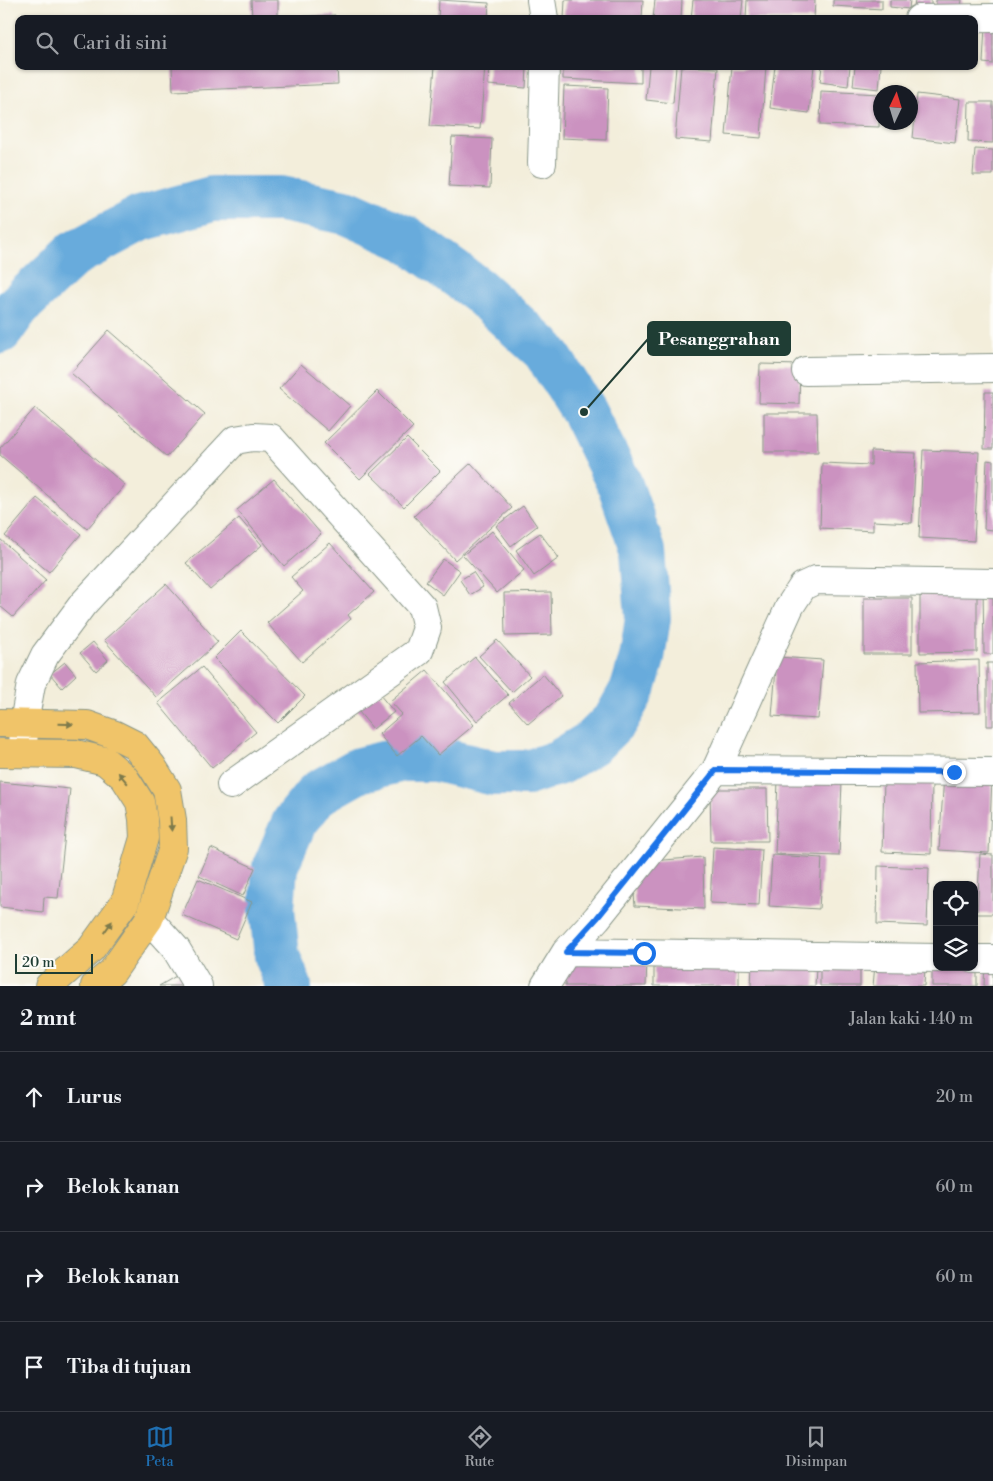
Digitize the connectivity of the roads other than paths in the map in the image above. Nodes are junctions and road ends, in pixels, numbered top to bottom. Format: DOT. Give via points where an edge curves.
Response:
graph roads {
  1 [pos="541,0"];
  2 [pos="543,15"];
  3 [pos="978,18"];
  4 [pos="993,18"];
  5 [pos="544,70"];
  6 [pos="542,163"];
  7 [pos="993,368"];
  8 [pos="806,371"];
  9 [pos="993,583"];
  10 [pos="12,723"];
  11 [pos="12,753"];
  12 [pos="716,770"];
  13 [pos="993,772"];
  14 [pos="231,785"];
  15 [pos="149,919"];
  16 [pos="91,950"];
  17 [pos="566,952"];
  18 [pos="933,958"];
  19 [pos="978,959"];
  20 [pos="993,959"];
  21 [pos="103,979"];
  22 [pos="49,986"];
  23 [pos="198,986"];
  24 [pos="545,986"];
  1 -- 2 [label="street"];
  3 -- 4 [label="street"];
  5 -- 6 [label="street"];
  7 -- 8 [label="street"];
  9 -- 12 [label="street" via="816,580 803,586 790,606"];
  10 -- 11 [label="street"];
  10 -- 14 [label="street" via="45,655 83,604 235,440 253,436 271,438 422,607 427,628 419,650"];
  10 -- 15 [label="main road, one-way" via="87,725 135,745 152,766 167,790 173,848"];
  16 -- 11 [label="main road, one-way" via="125,902 144,838 140,802 124,776 105,761 76,754"];
  12 -- 13 [label="street"];
  12 -- 17 [label="street"];
  15 -- 21 [label="main road"];
  15 -- 23 [label="street" via="176,949"];
  16 -- 21 [label="street"];
  16 -- 22 [label="main road"];
  17 -- 18 [label="street"];
  17 -- 24 [label="street"];
  19 -- 20 [label="street"];
}
